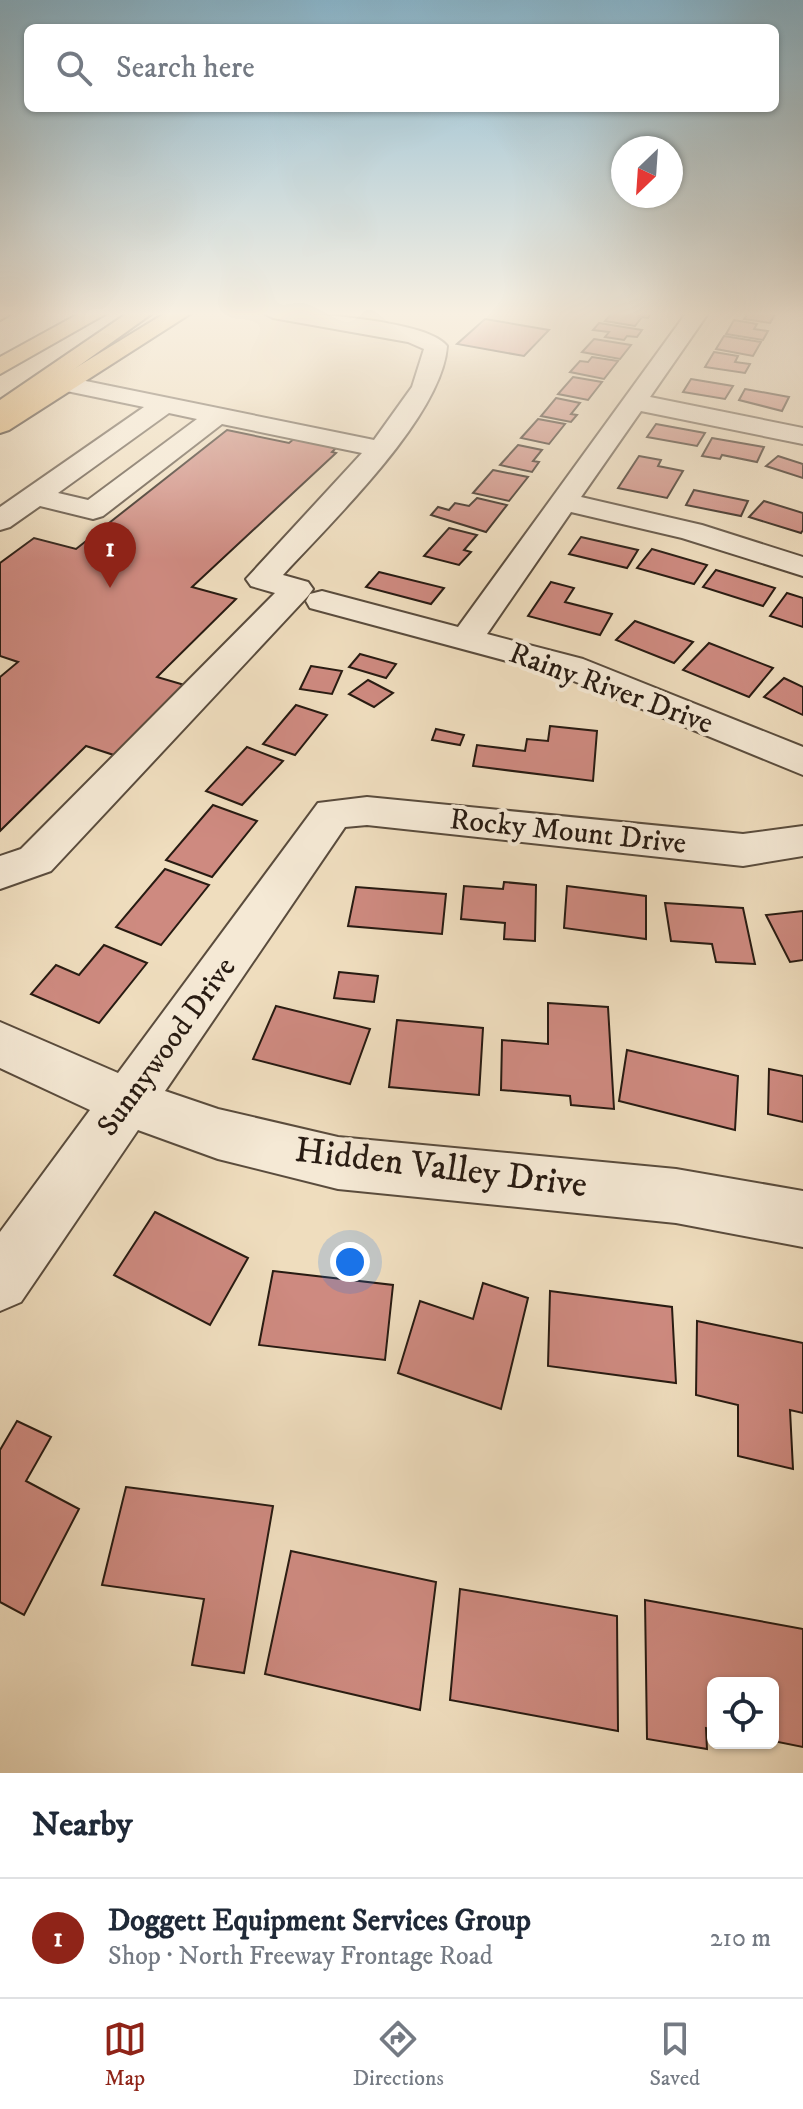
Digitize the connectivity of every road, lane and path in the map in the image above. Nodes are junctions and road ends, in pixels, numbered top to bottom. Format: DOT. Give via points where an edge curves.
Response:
graph roads {
  1 [pos="23,395"];
  2 [pos="49,395"];
  3 [pos="119,395"];
  4 [pos="419,395"];
  5 [pos="640,395"];
  6 [pos="635,402"];
  7 [pos="165,404"];
  8 [pos="0,411"];
  9 [pos="218,415"];
  10 [pos="0,425"];
  11 [pos="803,436"];
  12 [pos="381,449"];
  13 [pos="20,499"];
  14 [pos="566,502"];
  15 [pos="0,521"];
  16 [pos="803,567"];
  17 [pos="322,601"];
  18 [pos="466,639"];
  19 [pos="803,762"];
  20 [pos="333,813"];
  21 [pos="803,841"];
  22 [pos="0,873"];
  23 [pos="0,1044"];
  24 [pos="126,1102"];
  25 [pos="803,1219"];
  26 [pos="0,1281"];
  1 -- 8 [label="main road"];
  2 -- 10 [label="main road"];
  3 -- 7 [label="street"];
  4 -- 12 [label="street"];
  5 -- 6 [label="street"];
  6 -- 11 [label="street"];
  6 -- 14 [label="street"];
  7 -- 9 [label="street"];
  7 -- 13 [label="street"];
  9 -- 12 [label="street"];
  9 -- 13 [label="street" via="93,510"];
  12 -- 22 [label="street" via="262,579 297,589 36,860"];
  13 -- 15 [label="street"];
  14 -- 16 [label="street" via="691,531"];
  14 -- 18 [label="street"];
  17 -- 18 [label="street, Rainy River Drive"];
  18 -- 19 [label="street, Rainy River Drive" via="571,667"];
  20 -- 21 [label="street, Rocky Mount Drive" via="367,811 743,850"];
  20 -- 24 [label="street, Sunnywood Drive"];
  23 -- 24 [label="street, Hidden Valley Drive"];
  24 -- 25 [label="street, Hidden Valley Drive" via="218,1134 338,1163 676,1196"];
  24 -- 26 [label="street, Sunnywood Drive"];
}
